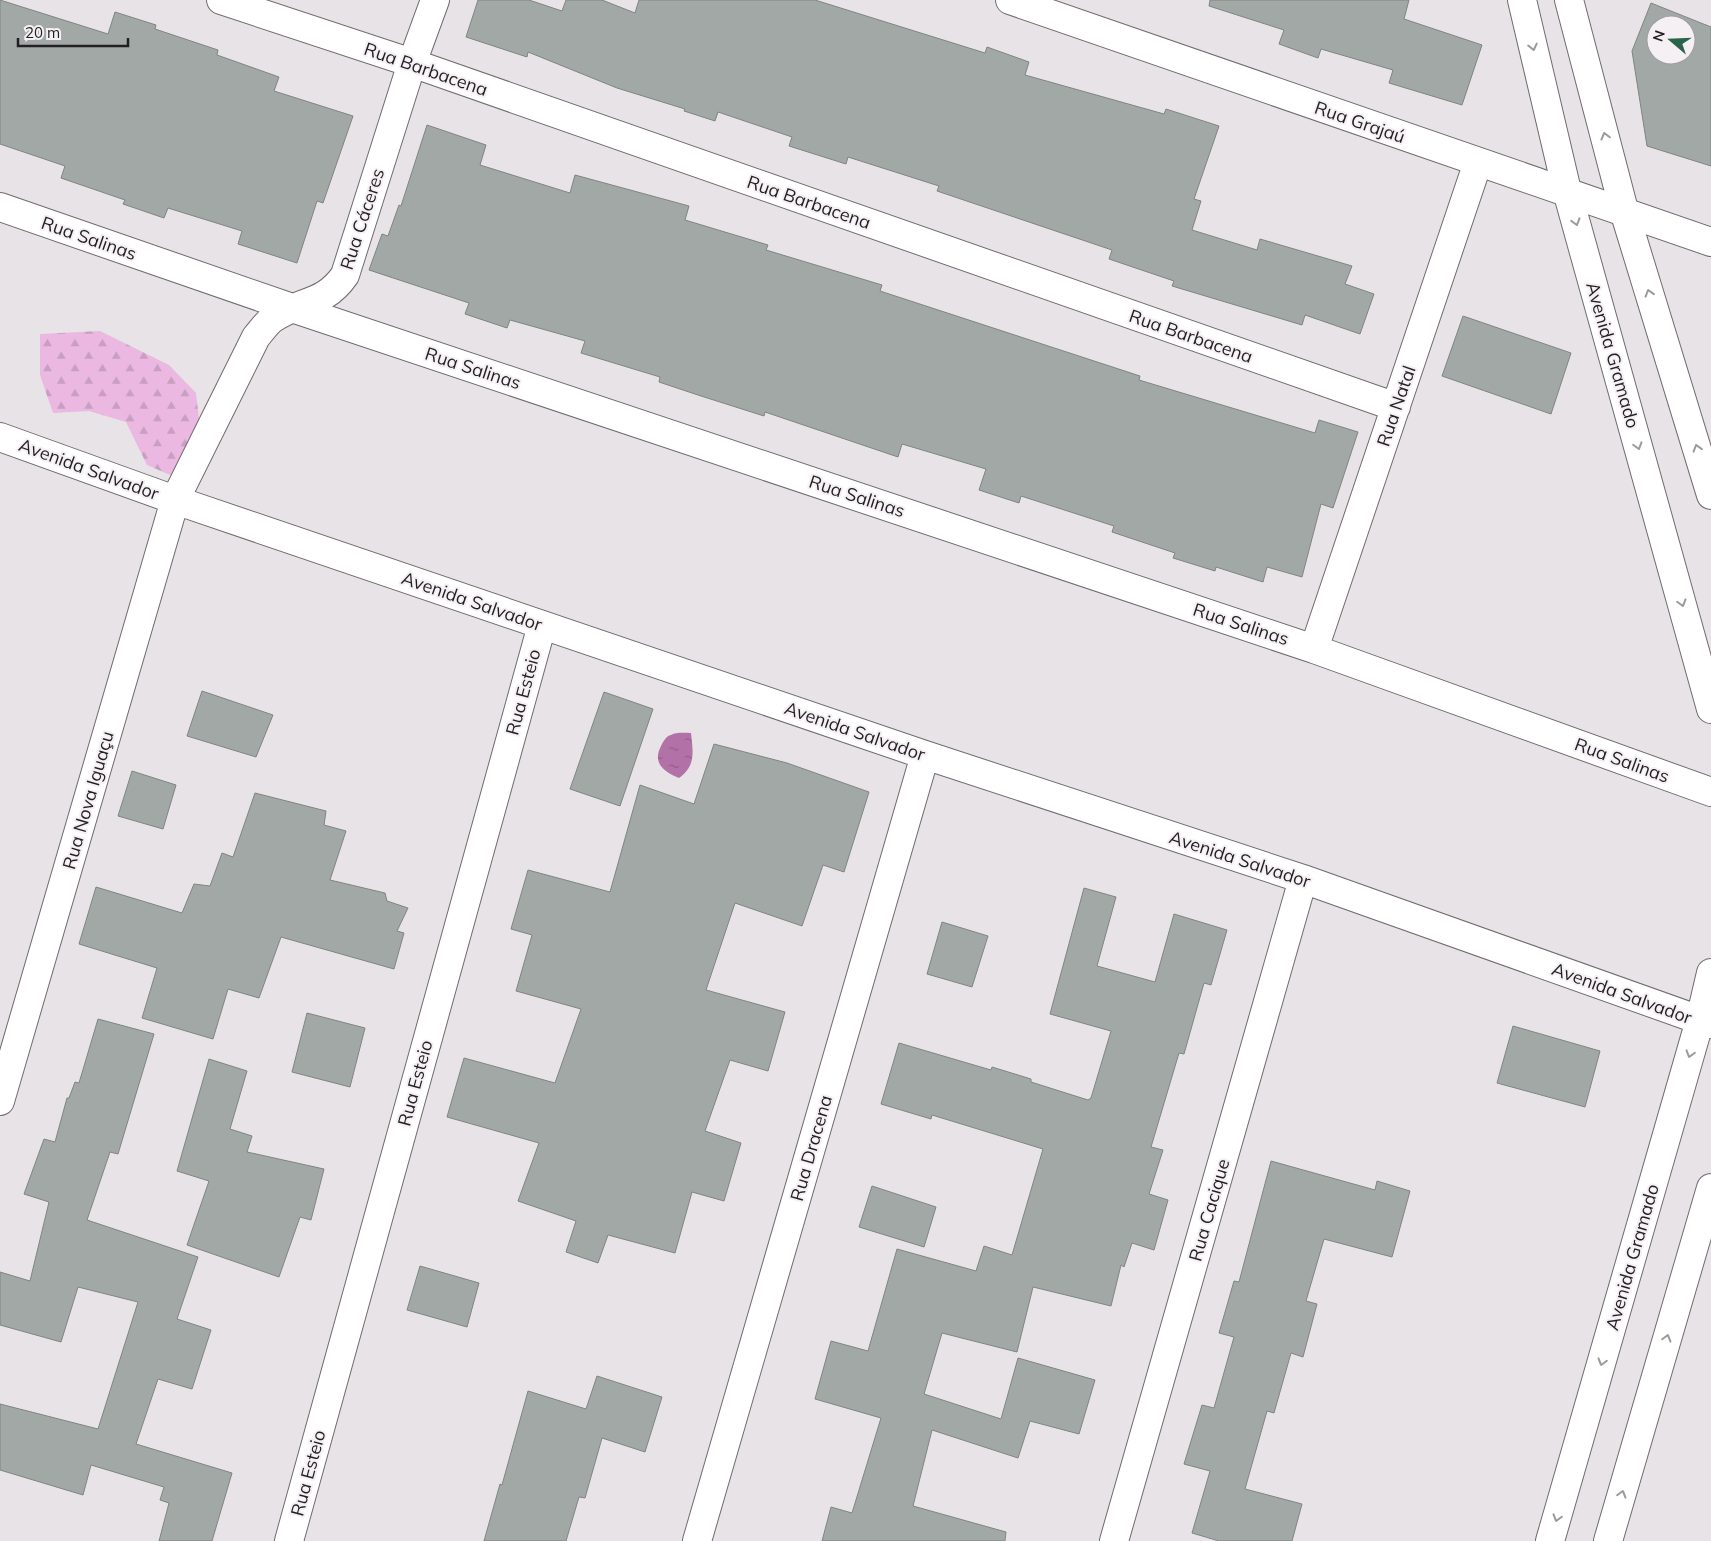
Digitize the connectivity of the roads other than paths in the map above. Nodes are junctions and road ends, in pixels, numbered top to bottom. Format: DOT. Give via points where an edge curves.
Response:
graph roads {
  1 [pos="221,0"];
  2 [pos="434,0"];
  3 [pos="1010,0"];
  4 [pos="1522,0"];
  5 [pos="1569,0"];
  6 [pos="412,63"];
  7 [pos="1478,162"];
  8 [pos="1567,191"];
  9 [pos="0,207"];
  10 [pos="1625,214"];
  11 [pos="1711,242"];
  12 [pos="295,309"];
  13 [pos="1396,407"];
  14 [pos="0,437"];
  15 [pos="1711,495"];
  16 [pos="175,500"];
  17 [pos="542,624"];
  18 [pos="1314,649"];
  19 [pos="1711,709"];
  20 [pos="924,755"];
  21 [pos="1711,792"];
  22 [pos="1303,879"];
  23 [pos="1711,973"];
  24 [pos="1706,1022"];
  25 [pos="0,1101"];
  26 [pos="1711,1188"];
  27 [pos="289,1541"];
  28 [pos="697,1541"];
  29 [pos="1114,1541"];
  30 [pos="1550,1541"];
  31 [pos="1608,1541"];
  1 -- 6 [label="street, Rua Barbacena"];
  2 -- 6 [label="street, Rua Cáceres"];
  3 -- 7 [label="street, Rua Grajaú"];
  4 -- 8 [label="street, Avenida Gramado, one-way"];
  10 -- 5 [label="street, one-way"];
  6 -- 12 [label="street, Rua Cáceres" via="345,275 326,296"];
  6 -- 13 [label="street, Rua Barbacena"];
  7 -- 8 [label="street, Rua Grajaú"];
  7 -- 13 [label="street, Rua Natal"];
  8 -- 10 [label="street, Rua Grajaú"];
  8 -- 19 [label="street, Avenida Gramado, one-way"];
  9 -- 12 [label="street, Rua Salinas"];
  10 -- 11 [label="street, Rua Grajaú"];
  15 -- 10 [label="street, one-way"];
  12 -- 16 [label="street, Rua Cáceres" via="272,320 256,337"];
  12 -- 18 [label="street, Rua Salinas"];
  13 -- 18 [label="street, Rua Natal"];
  14 -- 16 [label="street, Avenida Salvador"];
  16 -- 17 [label="street, Avenida Salvador"];
  16 -- 25 [label="street, Rua Nova Iguaçu"];
  17 -- 20 [label="street, Avenida Salvador"];
  17 -- 27 [label="street, Rua Esteio"];
  18 -- 21 [label="street, Rua Salinas"];
  20 -- 22 [label="street, Avenida Salvador"];
  20 -- 28 [label="street, Rua Dracena"];
  22 -- 24 [label="street, Avenida Salvador"];
  22 -- 29 [label="street, Rua Cacique"];
  23 -- 24 [label="street, Avenida Gramado"];
  24 -- 30 [label="street, Avenida Gramado, one-way"];
  31 -- 26 [label="street, one-way"];
}
